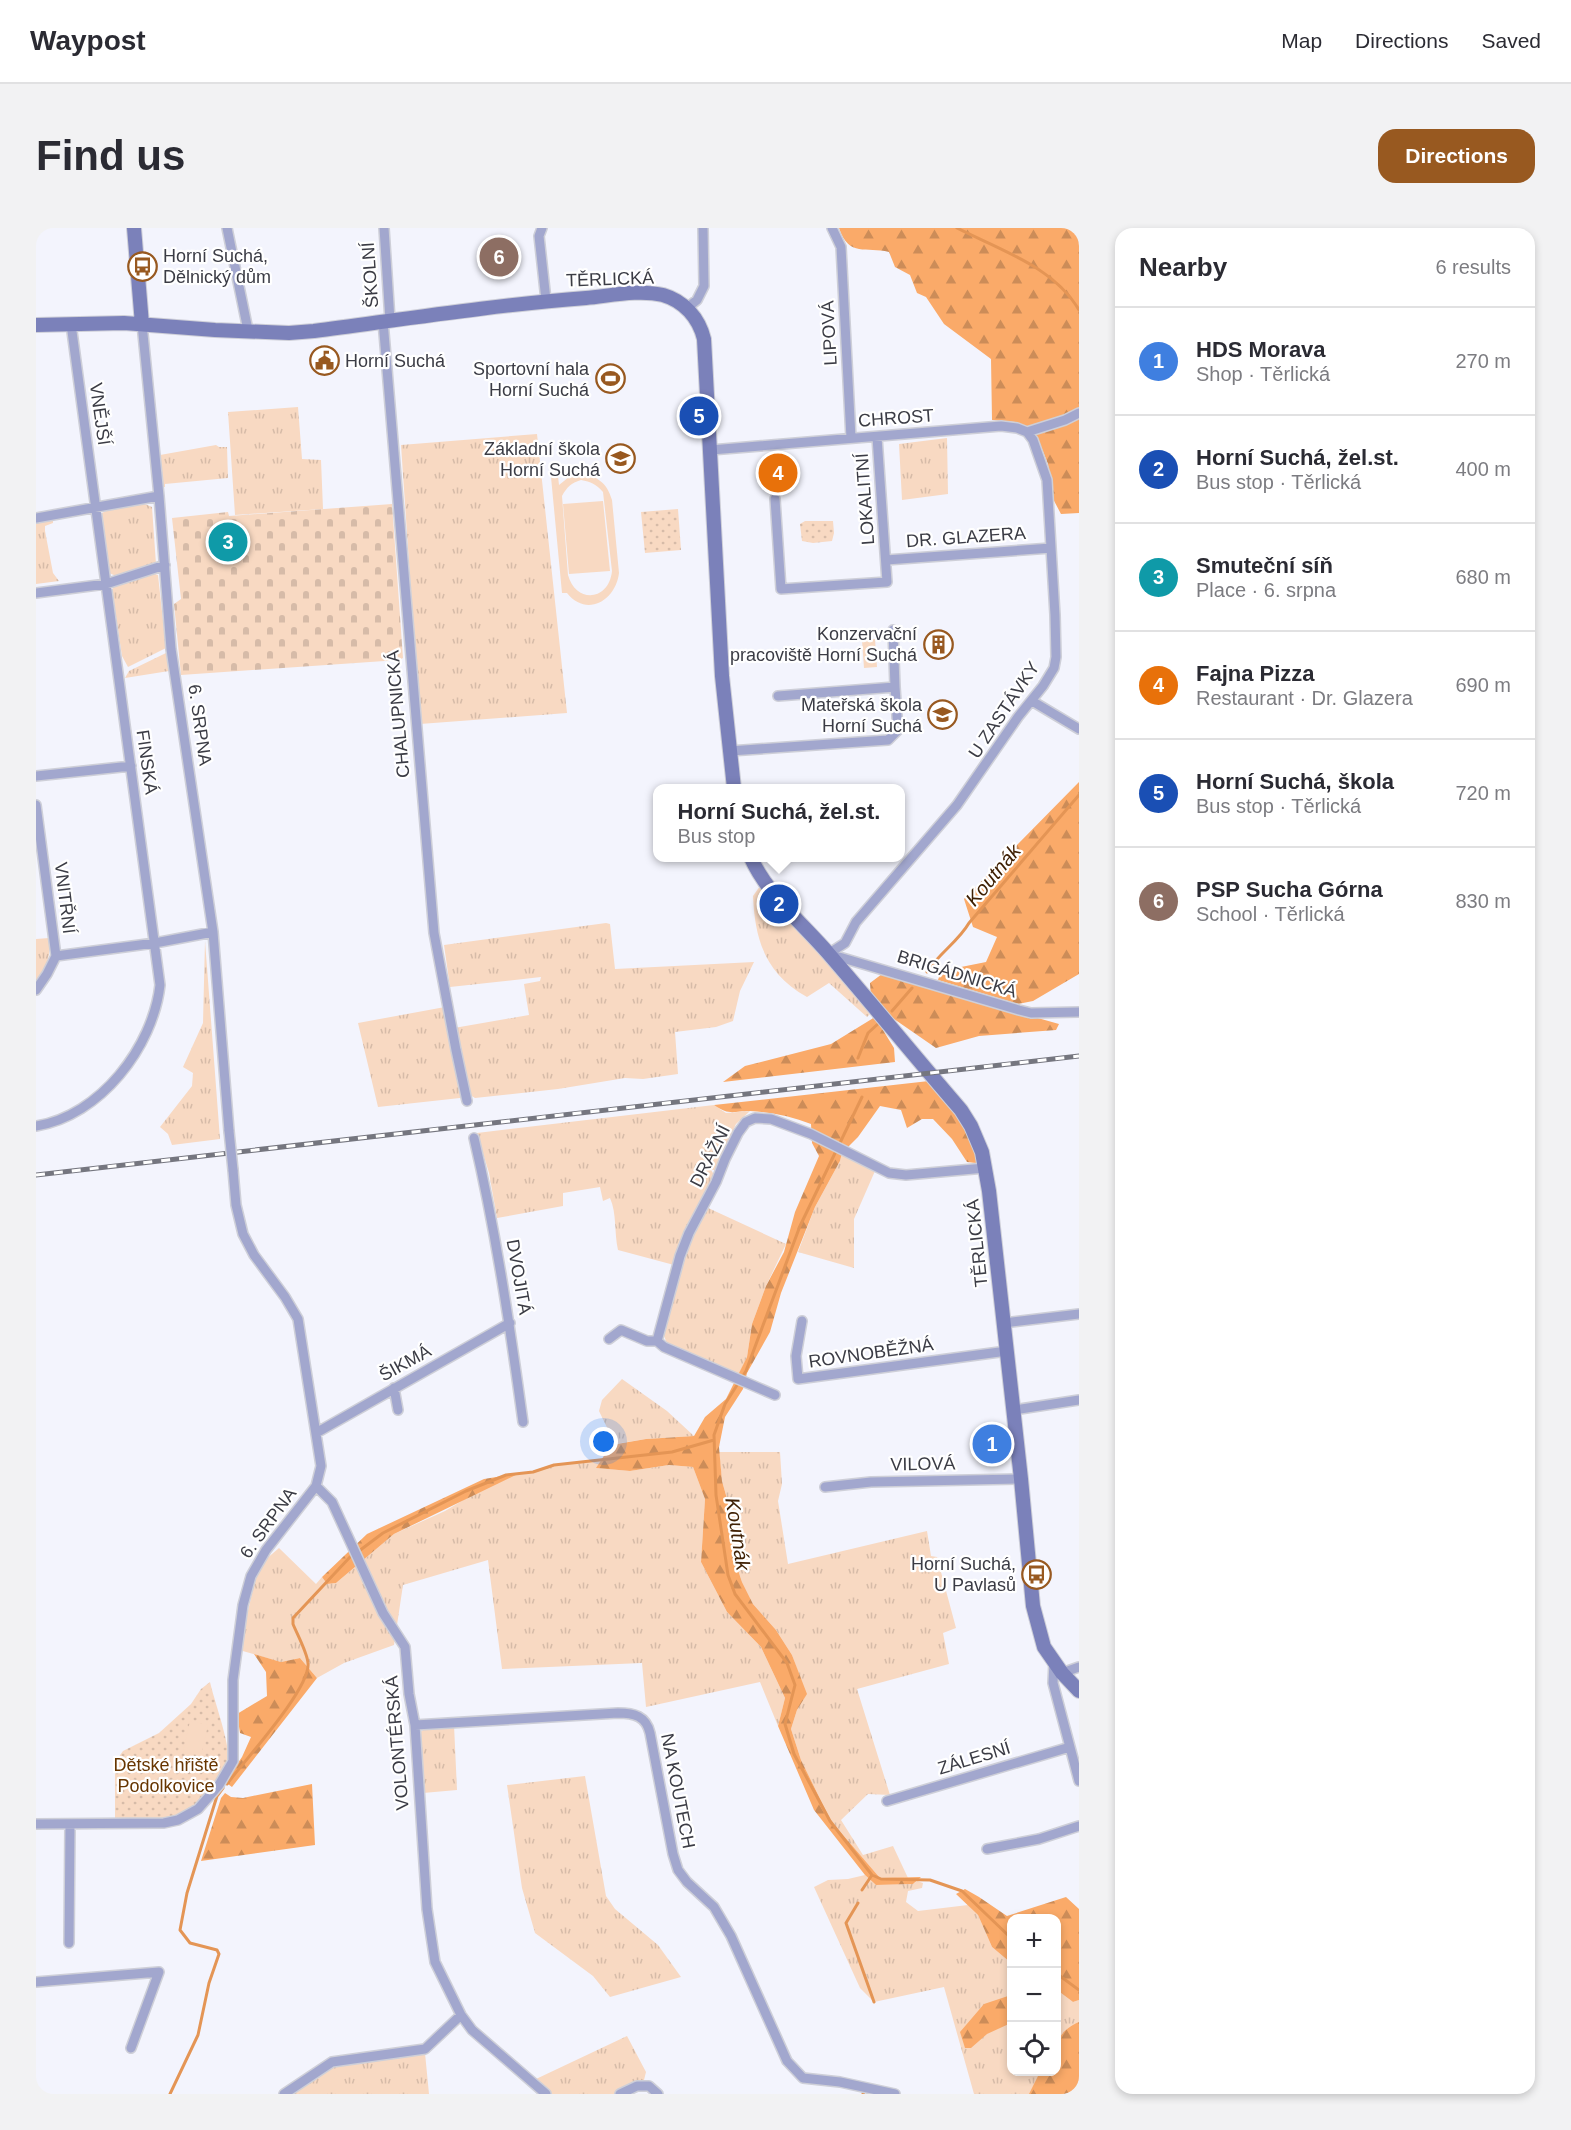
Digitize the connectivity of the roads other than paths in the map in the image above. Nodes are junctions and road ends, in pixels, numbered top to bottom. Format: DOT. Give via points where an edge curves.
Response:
graph roads {
  1 [pos="134,228"];
  2 [pos="227,228"];
  3 [pos="384,228"];
  4 [pos="542,228"];
  5 [pos="703,228"];
  6 [pos="832,228"];
  7 [pos="546,300"];
  8 [pos="687,308"];
  9 [pos="386,321"];
  10 [pos="71,324"];
  11 [pos="142,324"];
  12 [pos="36,325"];
  13 [pos="248,330"];
  14 [pos="1079,413"];
  15 [pos="1027,432"];
  16 [pos="877,437"];
  17 [pos="850,438"];
  18 [pos="711,450"];
  19 [pos="159,496"];
  20 [pos="775,499"];
  21 [pos="97,508"];
  22 [pos="36,518"];
  23 [pos="1051,548"];
  24 [pos="886,560"];
  25 [pos="165,565"];
  26 [pos="106,584"];
  27 [pos="36,593"];
  28 [pos="893,630"];
  29 [pos="895,687"];
  30 [pos="778,696"];
  31 [pos="1032,701"];
  32 [pos="1079,729"];
  33 [pos="730,751"];
  34 [pos="130,766"];
  35 [pos="36,776"];
  36 [pos="733,784"];
  37 [pos="36,806"];
  38 [pos="753,862"];
  39 [pos="213,932"];
  40 [pos="155,944"];
  41 [pos="828,954"];
  42 [pos="56,956"];
  43 [pos="36,990"];
  44 [pos="1079,1012"];
  45 [pos="467,1101"];
  46 [pos="36,1126"];
  47 [pos="474,1138"];
  48 [pos="985,1168"];
  49 [pos="1079,1314"];
  50 [pos="802,1321"];
  51 [pos="510,1323"];
  52 [pos="1004,1323"];
  53 [pos="609,1339"];
  54 [pos="657,1341"];
  55 [pos="1007,1351"];
  56 [pos="394,1388"];
  57 [pos="775,1395"];
  58 [pos="1079,1400"];
  59 [pos="398,1410"];
  60 [pos="1014,1410"];
  61 [pos="522,1422"];
  62 [pos="316,1433"];
  63 [pos="1021,1479"];
  64 [pos="316,1486"];
  65 [pos="825,1487"];
  66 [pos="1054,1661"];
  67 [pos="1079,1667"];
  68 [pos="1062,1673"];
  69 [pos="1079,1690"];
  70 [pos="415,1725"];
  71 [pos="1070,1747"];
  72 [pos="1079,1781"];
  73 [pos="887,1801"];
  74 [pos="36,1824"];
  75 [pos="70,1824"];
  76 [pos="1079,1826"];
  77 [pos="987,1849"];
  78 [pos="69,1942"];
  79 [pos="36,1982"];
  80 [pos="461,2015"];
  81 [pos="131,2048"];
  82 [pos="284,2094"];
  83 [pos="546,2094"];
  84 [pos="620,2094"];
  85 [pos="658,2094"];
  86 [pos="895,2094"];
  1 -- 11 [label="main road"];
  2 -- 13 [label="street"];
  3 -- 9 [label="street, ŠKOLNÍ"];
  4 -- 7 [label="street" via="539,236"];
  5 -- 8 [label="street" via="704,286 697,300"];
  6 -- 17 [label="street, LIPOVÁ" via="841,247"];
  7 -- 8 [label="main road, TĚRLICKÁ" via="654,294 676,300"];
  7 -- 9 [label="main road, TĚRLICKÁ"];
  8 -- 18 [label="main road" via="700,325 704,339"];
  9 -- 13 [label="main road, TĚRLICKÁ" via="314,332"];
  9 -- 45 [label="street, CHALUPNICKÁ" via="434,933"];
  10 -- 11 [label="main road, TĚRLICKÁ"];
  10 -- 12 [label="main road, TĚRLICKÁ"];
  10 -- 21 [label="street, VNĚJŠÍ"];
  11 -- 13 [label="main road, TĚRLICKÁ"];
  11 -- 19 [label="street, 6. SRPNA"];
  14 -- 15 [label="street, CHROST"];
  15 -- 16 [label="street, CHROST" via="1002,426"];
  15 -- 23 [label="street, U ZASTÁVKY" via="1045,474"];
  16 -- 17 [label="street, CHROST"];
  16 -- 24 [label="street, LOKALITNÍ"];
  17 -- 18 [label="street, CHROST"];
  18 -- 33 [label="main road" via="722,676"];
  19 -- 21 [label="street"];
  19 -- 25 [label="street, 6. SRPNA"];
  20 -- 24 [label="street, DR. GLAZERA" via="781,589 887,582"];
  21 -- 22 [label="street"];
  21 -- 26 [label="street, VNĚJŠÍ"];
  23 -- 24 [label="street, DR. GLAZERA"];
  23 -- 31 [label="street, U ZASTÁVKY" via="1056,657"];
  25 -- 26 [label="street"];
  25 -- 39 [label="street, 6. SRPNA" via="171,649"];
  26 -- 27 [label="street"];
  26 -- 34 [label="street, FINSKÁ"];
  28 -- 29 [label="street"];
  29 -- 30 [label="street"];
  29 -- 33 [label="street" via="898,730 888,740"];
  31 -- 32 [label="street"];
  31 -- 41 [label="street, U ZASTÁVKY" via="957,805 856,922 845,944"];
  33 -- 36 [label="main road"];
  34 -- 35 [label="street"];
  34 -- 40 [label="street, FINSKÁ"];
  37 -- 42 [label="street, VNITŘNÍ"];
  38 -- 41 [label="main road, TĚRLICKÁ" via="780,900"];
  39 -- 40 [label="street"];
  39 -- 62 [label="street, 6. SRPNA, bridge" via="236,1205 243,1234 298,1319"];
  40 -- 42 [label="street"];
  40 -- 46 [label="street, FINSKÁ" via="158,1005 131,1059 108,1087 77,1112"];
  41 -- 44 [label="street, BRIGÁDNICKÁ" via="1031,1013"];
  41 -- 48 [label="main road, TĚRLICKÁ" via="961,1110 977,1139"];
  42 -- 43 [label="street, VNITŘNÍ"];
  47 -- 51 [label="street, DVOJITÁ"];
  48 -- 52 [label="main road, TĚRLICKÁ"];
  48 -- 54 [label="street, DRÁŽNÍ" via="889,1173 811,1134 771,1119 746,1122 689,1233"];
  49 -- 52 [label="street"];
  50 -- 55 [label="street, ROVNOBĚŽNÁ" via="796,1356 798,1379"];
  51 -- 56 [label="street, ŠIKMÁ"];
  51 -- 61 [label="street, DVOJITÁ"];
  52 -- 55 [label="main road, TĚRLICKÁ"];
  53 -- 54 [label="street" via="621,1330"];
  54 -- 57 [label="street"];
  55 -- 60 [label="main road, TĚRLICKÁ"];
  56 -- 59 [label="street"];
  56 -- 62 [label="street, ŠIKMÁ"];
  58 -- 60 [label="street"];
  60 -- 63 [label="main road, TĚRLICKÁ"];
  62 -- 64 [label="street, 6. SRPNA" via="321,1466"];
  63 -- 65 [label="street, VILOVÁ" via="872,1482"];
  63 -- 66 [label="main road, TĚRLICKÁ" via="1033,1606 1044,1647"];
  64 -- 70 [label="street, VOLONTÉRSKÁ" via="332,1502 383,1613 405,1647"];
  64 -- 75 [label="street, 6. SRPNA" via="266,1550 251,1576 234,1670 233,1761 219,1785 198,1809 178,1820"];
  66 -- 68 [label="main road, TĚRLICKÁ"];
  66 -- 71 [label="street" via="1053,1683"];
  67 -- 68 [label="street"];
  68 -- 69 [label="main road, TĚRLICKÁ"];
  70 -- 80 [label="street, VOLONTÉRSKÁ" via="427,1909 435,1962"];
  70 -- 86 [label="street, NA KOUTECH" via="618,1713 641,1718 650,1733 678,1870 714,1908 731,1936 787,2061 803,2078"];
  71 -- 72 [label="street"];
  71 -- 73 [label="street, ZÁLESNÍ"];
  74 -- 75 [label="street, 6. SRPNA"];
  75 -- 78 [label="street"];
  76 -- 77 [label="street"];
  79 -- 81 [label="street" via="159,1972"];
  80 -- 82 [label="street" via="425,2049 332,2062"];
  80 -- 83 [label="street, VOLONTÉRSKÁ" via="490,2047"];
  84 -- 85 [label="street" via="637,2086 648,2086"];
}
